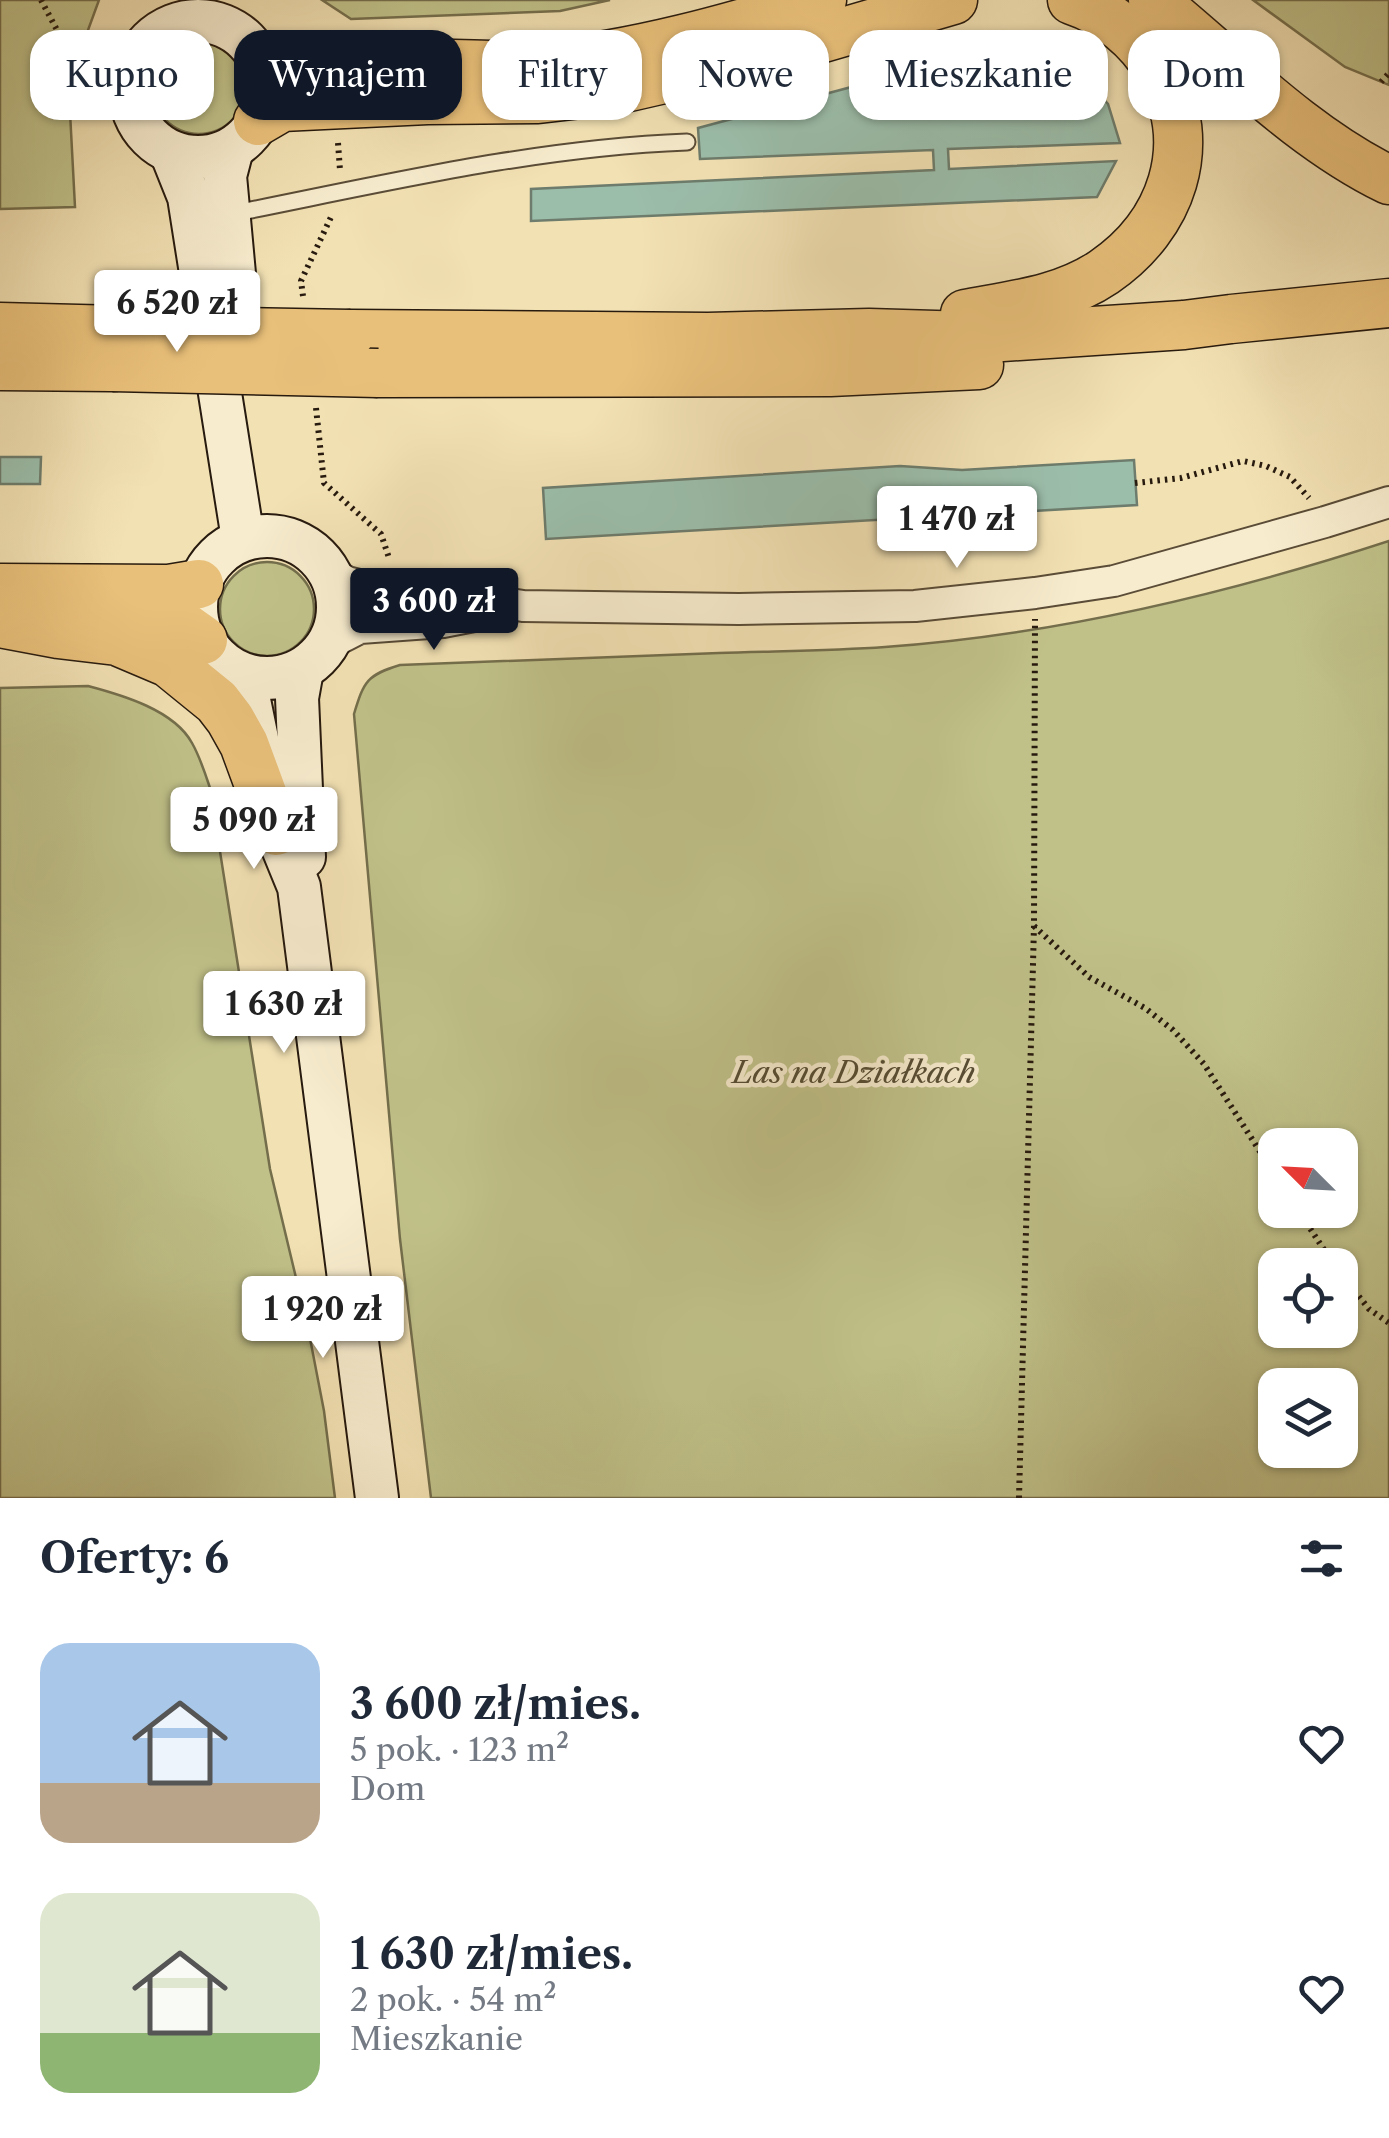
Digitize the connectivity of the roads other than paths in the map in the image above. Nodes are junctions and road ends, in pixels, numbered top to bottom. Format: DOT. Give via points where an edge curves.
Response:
graph roads {
  1 [pos="822,0"];
  2 [pos="953,0"];
  3 [pos="1072,0"];
  4 [pos="1153,0"];
  5 [pos="214,11"];
  6 [pos="160,17"];
  7 [pos="234,31"];
  8 [pos="462,64"];
  9 [pos="253,120"];
  10 [pos="245,135"];
  11 [pos="687,142"];
  12 [pos="172,152"];
  13 [pos="1389,180"];
  14 [pos="227,215"];
  15 [pos="1389,303"];
  16 [pos="0,328"];
  17 [pos="1389,332"];
  18 [pos="869,333"];
  19 [pos="115,348"];
  20 [pos="0,366"];
  21 [pos="1389,502"];
  22 [pos="260,538"];
  23 [pos="328,571"];
  24 [pos="199,584"];
  25 [pos="0,588"];
  26 [pos="523,606"];
  27 [pos="0,621"];
  28 [pos="203,640"];
  29 [pos="314,658"];
  30 [pos="244,676"];
  31 [pos="276,831"];
  32 [pos="299,886"];
  33 [pos="377,1498"];
  1 -- 8 [label="main road" via="610,55"];
  2 -- 10 [label="main road" via="616,90 538,99 282,107"];
  3 -- 18 [label="main road" via="1136,39 1172,102 1177,163 1156,219 1103,273 1057,295"];
  4 -- 13 [label="main road" via="1295,119"];
  5 -- 6 [label="main road" via="202,20"];
  5 -- 7 [label="main road"];
  6 -- 12 [label="main road" via="130,83 140,124"];
  9 -- 10 [label="main road"];
  10 -- 12 [label="main road" via="212,156"];
  10 -- 14 [label="main road" via="225,176"];
  11 -- 14 [label="lane" via="507,159"];
  12 -- 22 [label="main road" via="189,196"];
  14 -- 22 [label="main road"];
  15 -- 18 [label="main road" via="1002,338"];
  16 -- 19 [label="main road"];
  17 -- 19 [label="main road, bridge" via="830,372 378,374"];
  18 -- 19 [label="main road, bridge" via="350,334"];
  19 -- 20 [label="main road"];
  21 -- 26 [label="street" via="1114,580 1036,593 915,606"];
  22 -- 23 [label="main road" via="292,540"];
  22 -- 24 [label="main road" via="224,549"];
  23 -- 26 [label="street" via="363,586"];
  23 -- 29 [label="main road" via="336,589 335,628"];
  24 -- 25 [label="main road"];
  24 -- 28 [label="main road" via="195,613"];
  26 -- 29 [label="street" via="443,622 360,628"];
  27 -- 28 [label="main road" via="179,623"];
  27 -- 31 [label="main road" via="117,641 169,663 230,719"];
  28 -- 30 [label="main road" via="213,656"];
  29 -- 30 [label="main road" via="273,679"];
  29 -- 32 [label="main road" via="297,698 305,854"];
  30 -- 31 [label="main road"];
  31 -- 32 [label="main road"];
  32 -- 33 [label="main road"];
}
